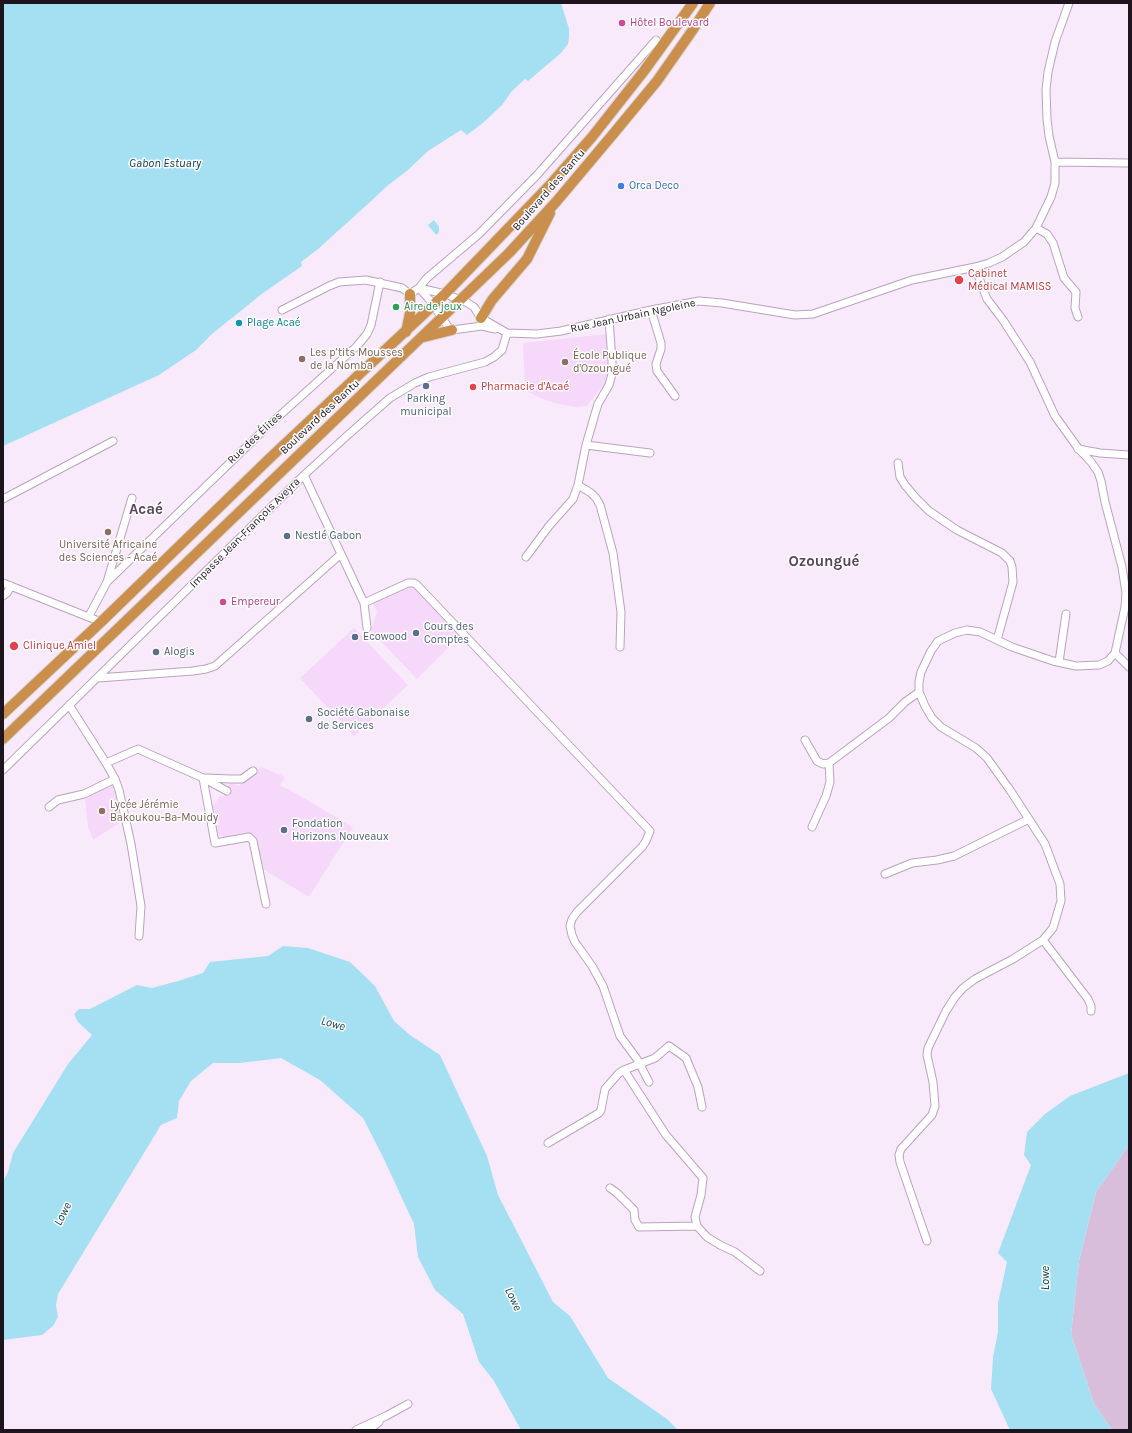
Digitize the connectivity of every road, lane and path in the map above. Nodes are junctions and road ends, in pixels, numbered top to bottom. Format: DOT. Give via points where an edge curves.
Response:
graph roads {
  1 [pos="693,3"];
  2 [pos="710,3"];
  3 [pos="1069,3"];
  4 [pos="656,40"];
  5 [pos="1055,162"];
  6 [pos="1129,162"];
  7 [pos="556,202"];
  8 [pos="1036,228"];
  9 [pos="976,267"];
  10 [pos="380,282"];
  11 [pos="414,291"];
  12 [pos="445,294"];
  13 [pos="461,300"];
  14 [pos="434,306"];
  15 [pos="282,310"];
  16 [pos="651,310"];
  17 [pos="1078,317"];
  18 [pos="442,318"];
  19 [pos="481,318"];
  20 [pos="609,319"];
  21 [pos="452,330"];
  22 [pos="499,330"];
  23 [pos="406,332"];
  24 [pos="507,333"];
  25 [pos="418,339"];
  26 [pos="675,396"];
  27 [pos="113,441"];
  28 [pos="586,445"];
  29 [pos="1078,448"];
  30 [pos="650,453"];
  31 [pos="1129,455"];
  32 [pos="898,463"];
  33 [pos="304,475"];
  34 [pos="578,485"];
  35 [pos="132,498"];
  36 [pos="3,499"];
  37 [pos="341,554"];
  38 [pos="526,557"];
  39 [pos="106,582"];
  40 [pos="3,583"];
  41 [pos="11,586"];
  42 [pos="3,596"];
  43 [pos="364,603"];
  44 [pos="1127,607"];
  45 [pos="1066,614"];
  46 [pos="89,616"];
  47 [pos="101,622"];
  48 [pos="367,628"];
  49 [pos="997,640"];
  50 [pos="620,647"];
  51 [pos="1115,652"];
  52 [pos="1059,662"];
  53 [pos="1129,667"];
  54 [pos="98,678"];
  55 [pos="919,692"];
  56 [pos="69,705"];
  57 [pos="3,714"];
  58 [pos="3,739"];
  59 [pos="805,740"];
  60 [pos="106,763"];
  61 [pos="829,763"];
  62 [pos="3,770"];
  63 [pos="253,771"];
  64 [pos="203,778"];
  65 [pos="115,779"];
  66 [pos="227,791"];
  67 [pos="49,807"];
  68 [pos="1029,819"];
  69 [pos="812,827"];
  70 [pos="885,874"];
  71 [pos="266,904"];
  72 [pos="139,936"];
  73 [pos="1043,940"];
  74 [pos="1091,1011"];
  75 [pos="640,1064"];
  76 [pos="624,1070"];
  77 [pos="649,1082"];
  78 [pos="702,1106"];
  79 [pos="548,1143"];
  80 [pos="610,1188"];
  81 [pos="697,1226"];
  82 [pos="927,1241"];
  83 [pos="760,1271"];
  84 [pos="408,1404"];
  85 [pos="386,1416"];
  86 [pos="356,1430"];
  87 [pos="370,1430"];
  1 -- 12 [label="highway, Boulevard des Bantu" via="592,137 549,186"];
  2 -- 7 [label="highway, Boulevard des Bantu" via="657,81"];
  3 -- 5 [label="street, Rue Jean Urbain Ngoleine" via="1055,42 1046,90 1048,125"];
  4 -- 11 [label="street" via="537,176 479,234"];
  5 -- 6 [label="street"];
  5 -- 8 [label="street, Rue Jean Urbain Ngoleine" via="1055,183 1051,197"];
  7 -- 13 [label="highway, Boulevard des Bantu"];
  7 -- 19 [label="highway" via="526,258"];
  8 -- 9 [label="street, Rue Jean Urbain Ngoleine" via="1014,250"];
  8 -- 17 [label="street" via="1050,237 1064,278 1076,292 1075,308"];
  9 -- 16 [label="street, Rue Jean Urbain Ngoleine" via="912,280 813,314 795,316 710,301"];
  9 -- 29 [label="street" via="987,299 1030,362 1055,416"];
  10 -- 11 [label="street"];
  10 -- 15 [label="street" via="339,282"];
  10 -- 39 [label="street, Rue des Élites" via="371,325 357,346 268,426"];
  11 -- 12 [label="street"];
  11 -- 14 [label="street"];
  11 -- 23 [label="highway"];
  12 -- 13 [label="street"];
  12 -- 14 [label="highway, Boulevard des Bantu"];
  13 -- 18 [label="highway, Boulevard des Bantu"];
  13 -- 19 [label="street" via="474,307"];
  14 -- 18 [label="street"];
  14 -- 23 [label="highway, Boulevard des Bantu"];
  16 -- 20 [label="street, Rue Jean Urbain Ngoleine"];
  16 -- 26 [label="street" via="662,343 656,364 657,371"];
  18 -- 21 [label="street" via="446,326"];
  18 -- 25 [label="highway, Boulevard des Bantu"];
  19 -- 22 [label="street"];
  20 -- 24 [label="street, Rue Jean Urbain Ngoleine" via="548,333"];
  20 -- 28 [label="street" via="612,374 598,404"];
  21 -- 22 [label="street" via="482,326"];
  21 -- 25 [label="highway"];
  22 -- 24 [label="street, Rue Jean Urbain Ngoleine"];
  23 -- 47 [label="highway, Boulevard des Bantu" via="271,457"];
  24 -- 33 [label="street, Impasse Jean-François Aveyra" via="502,350 494,357 429,377 390,398"];
  25 -- 58 [label="highway, Boulevard des Bantu"];
  27 -- 36 [label="street"];
  28 -- 30 [label="street"];
  28 -- 34 [label="street"];
  29 -- 31 [label="street"];
  29 -- 44 [label="street" via="1094,466 1101,481 1122,567"];
  32 -- 49 [label="street" via="900,477 905,485 929,511 957,530 1002,553 1010,561 1013,582"];
  33 -- 37 [label="street"];
  33 -- 54 [label="street, Impasse Jean-François Aveyra"];
  34 -- 38 [label="street" via="573,499"];
  34 -- 50 [label="street" via="591,493 600,505 614,553 621,612"];
  35 -- 39 [label="street"];
  37 -- 43 [label="street"];
  37 -- 54 [label="street" via="215,666 193,672"];
  39 -- 46 [label="street"];
  40 -- 41 [label="street"];
  41 -- 42 [label="street"];
  41 -- 46 [label="street"];
  43 -- 48 [label="street"];
  43 -- 75 [label="street" via="408,583 417,585 650,831 642,847 577,912 570,926 575,942 603,986 620,1036"];
  44 -- 51 [label="street"];
  45 -- 52 [label="street"];
  46 -- 47 [label="street"];
  47 -- 57 [label="highway, Boulevard des Bantu"];
  49 -- 52 [label="street"];
  49 -- 55 [label="street" via="967,630 938,641 922,672"];
  51 -- 52 [label="street" via="1108,661 1100,665 1076,666"];
  51 -- 53 [label="street"];
  54 -- 56 [label="street, Impasse Jean-François Aveyra"];
  55 -- 61 [label="street"];
  55 -- 68 [label="street" via="932,718 941,727 976,748 987,758"];
  56 -- 60 [label="street"];
  56 -- 62 [label="street, Impasse Jean-François Aveyra"];
  59 -- 61 [label="street" via="817,761"];
  60 -- 64 [label="street" via="138,749"];
  60 -- 65 [label="street"];
  61 -- 69 [label="street" via="830,782"];
  63 -- 64 [label="street" via="242,779"];
  64 -- 66 [label="street"];
  64 -- 71 [label="street" via="215,843 249,837 253,841"];
  65 -- 67 [label="street" via="84,794 58,800"];
  65 -- 72 [label="street" via="141,906"];
  68 -- 70 [label="street" via="954,856 912,863"];
  68 -- 73 [label="street" via="1045,844 1060,884 1061,901 1058,915 1053,928"];
  73 -- 74 [label="street" via="1088,999 1092,1006"];
  73 -- 82 [label="street" via="975,978 963,988 946,1011 928,1048 935,1106 932,1115 901,1149 900,1155 900,1162"];
  75 -- 76 [label="street"];
  75 -- 77 [label="street"];
  75 -- 78 [label="street" via="655,1058 671,1046 686,1058 698,1087"];
  76 -- 79 [label="street" via="605,1089 599,1113"];
  76 -- 81 [label="street" via="666,1135 704,1178 702,1195 694,1218"];
  80 -- 81 [label="street" via="634,1210 639,1227"];
  81 -- 83 [label="street" via="707,1237 735,1252"];
  84 -- 85 [label="street"];
  85 -- 86 [label="street"];
  85 -- 87 [label="street"];
}
